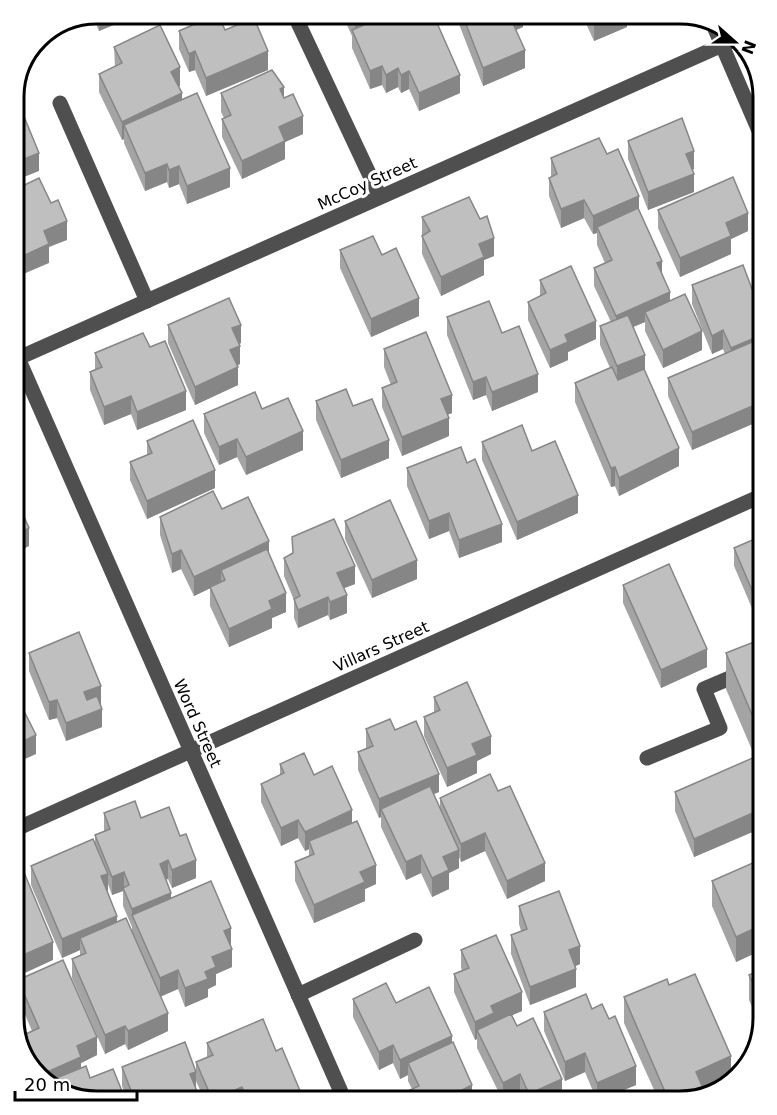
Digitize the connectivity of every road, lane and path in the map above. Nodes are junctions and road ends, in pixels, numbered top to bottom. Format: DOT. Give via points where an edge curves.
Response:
graph roads {
  1 [pos="299,24"];
  2 [pos="729,42"];
  3 [pos="729,43"];
  4 [pos="60,103"];
  5 [pos="753,109"];
  6 [pos="380,197"];
  7 [pos="147,301"];
  8 [pos="24,355"];
  9 [pos="24,377"];
  10 [pos="753,500"];
  11 [pos="753,668"];
  12 [pos="190,751"];
  13 [pos="646,758"];
  14 [pos="24,826"];
  15 [pos="415,940"];
  16 [pos="298,995"];
  17 [pos="341,1091"];
  1 -- 6 [label="street"];
  2 -- 6 [label="street, McCoy Street"];
  3 -- 5 [label="street"];
  4 -- 7 [label="street"];
  6 -- 7 [label="street, McCoy Street"];
  7 -- 8 [label="street, McCoy Street"];
  9 -- 12 [label="street, Word Street"];
  10 -- 12 [label="street, Villars Street"];
  11 -- 13 [label="street" via="704,689 720,728"];
  12 -- 14 [label="street, Villars Street"];
  12 -- 16 [label="street, Word Street"];
  15 -- 16 [label="street"];
  16 -- 17 [label="street, Word Street"];
}
